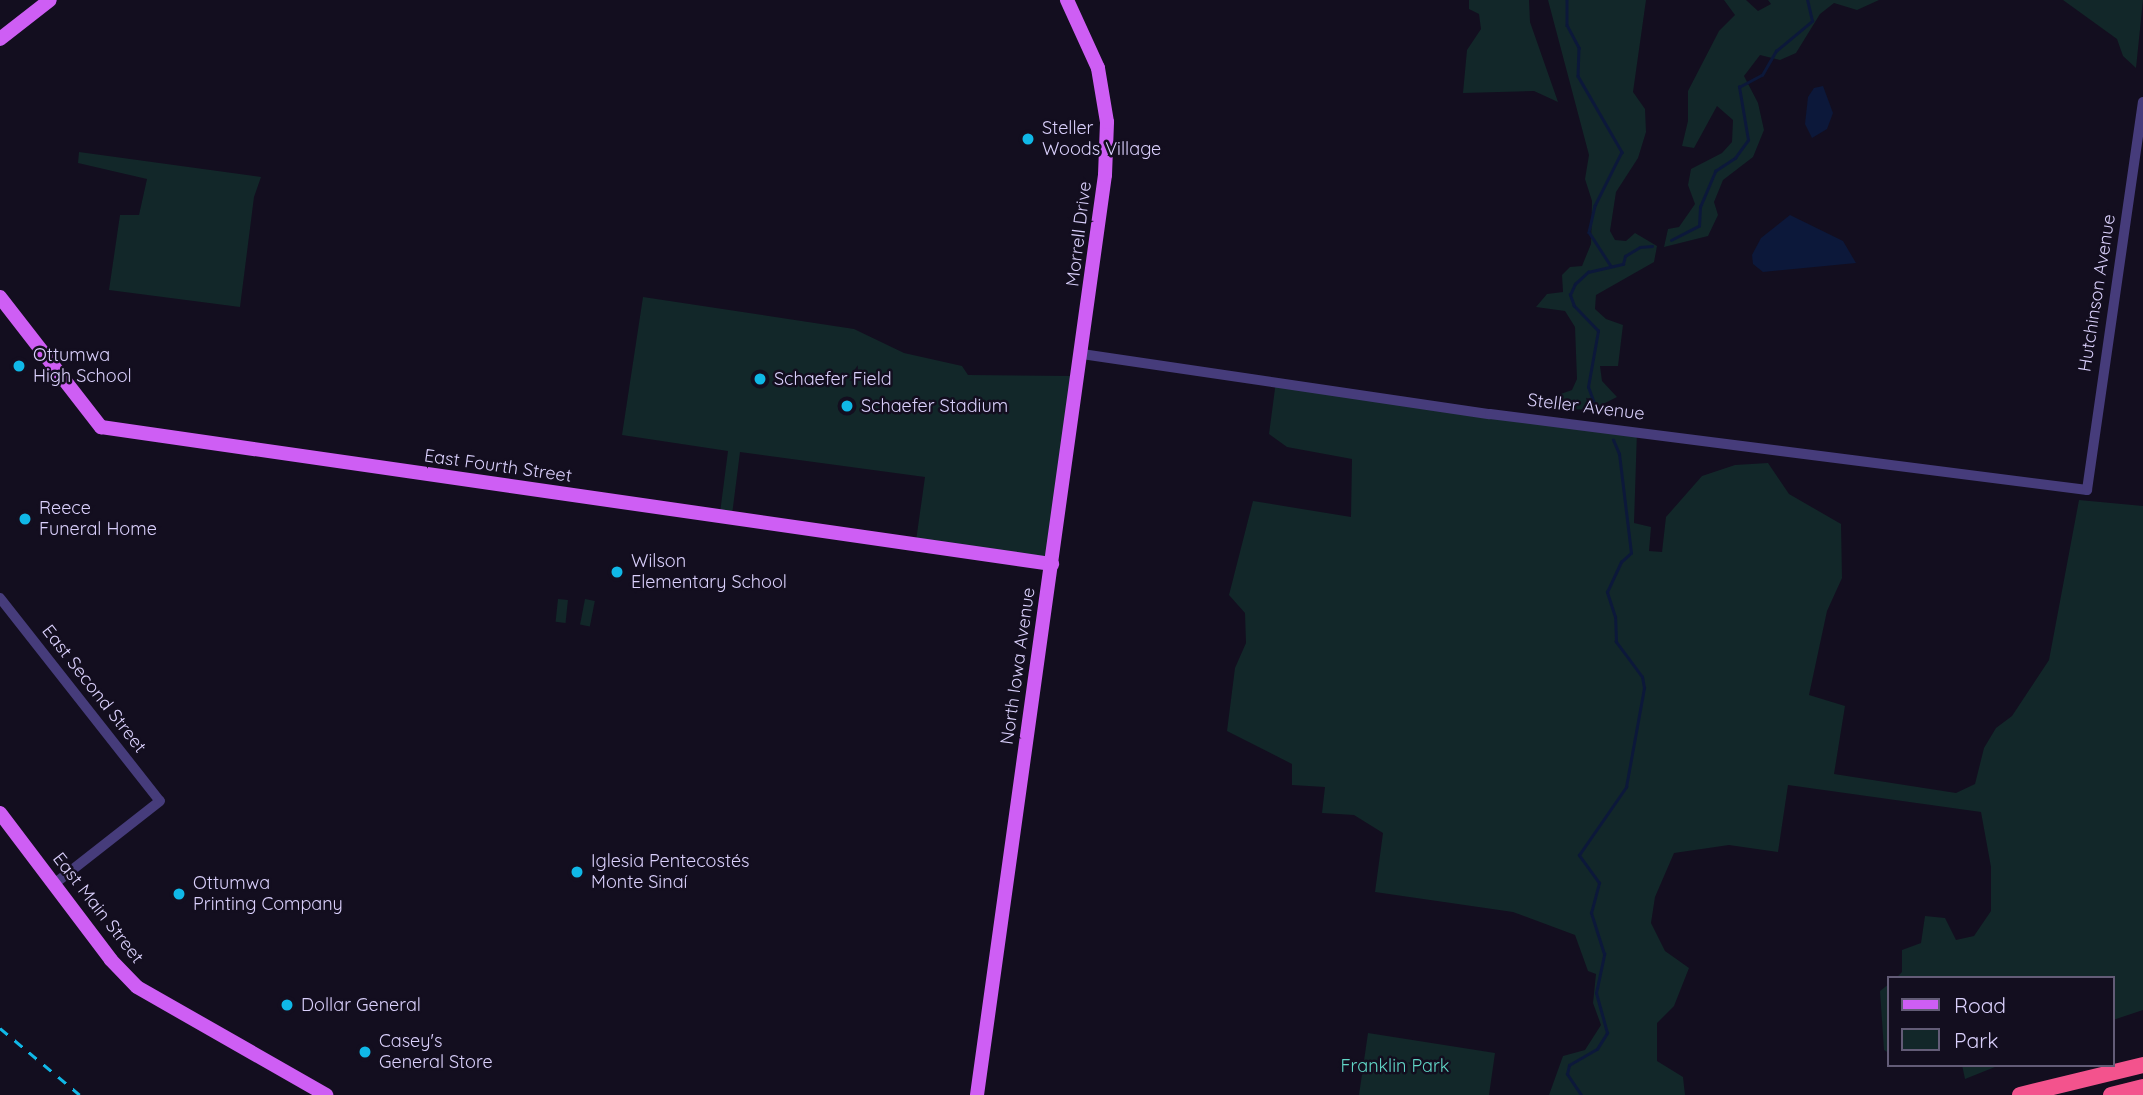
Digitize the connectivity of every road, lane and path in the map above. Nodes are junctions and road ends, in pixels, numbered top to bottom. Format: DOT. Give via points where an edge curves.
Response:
graph roads {
  1 [pos="50,0"];
  2 [pos="1067,0"];
  3 [pos="0,39"];
  4 [pos="2143,102"];
  5 [pos="0,297"];
  6 [pos="1082,354"];
  7 [pos="2087,490"];
  8 [pos="1052,564"];
  9 [pos="0,598"];
  10 [pos="0,813"];
  11 [pos="54,884"];
  12 [pos="2143,1065"];
  13 [pos="2143,1087"];
  14 [pos="326,1095"];
  15 [pos="977,1095"];
  16 [pos="2020,1095"];
  17 [pos="2111,1095"];
  1 -- 3 [label="main road"];
  2 -- 6 [label="main road, Morrell Drive" via="1098,68 1107,122 1105,175"];
  4 -- 7 [label="street, Hutchinson Avenue"];
  5 -- 8 [label="main road, East Fourth Street" via="101,427"];
  6 -- 7 [label="street, Steller Avenue" via="1490,414"];
  6 -- 8 [label="main road, North Iowa Avenue"];
  8 -- 15 [label="main road, North Iowa Avenue"];
  9 -- 11 [label="street, East Second Street" via="160,801"];
  10 -- 11 [label="main road, East Main Street"];
  11 -- 14 [label="main road, East Main Street" via="110,960 137,987"];
  12 -- 16 [label="highway"];
  13 -- 17 [label="highway"];
}
